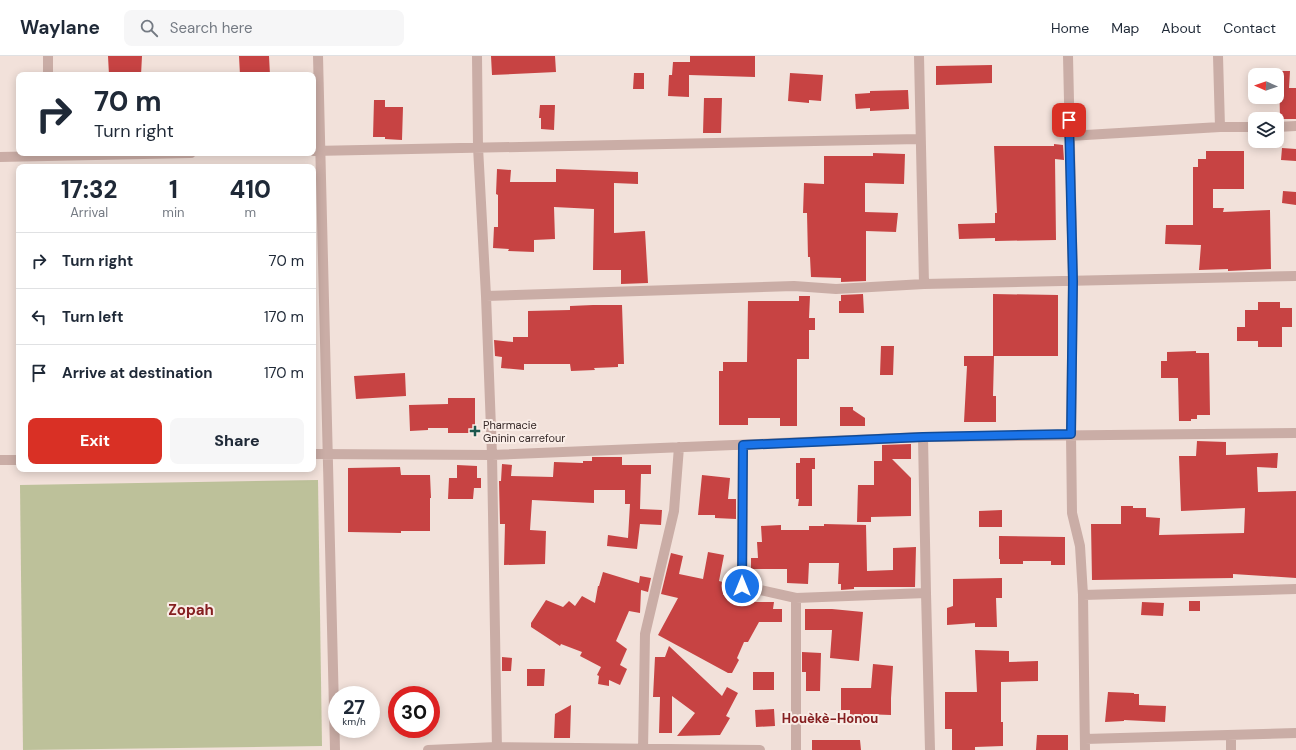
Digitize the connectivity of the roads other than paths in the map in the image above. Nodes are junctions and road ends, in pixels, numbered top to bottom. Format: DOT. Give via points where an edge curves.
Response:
graph roads {
  1 [pos="48,56"];
  2 [pos="318,56"];
  3 [pos="477,56"];
  4 [pos="919,56"];
  5 [pos="1068,56"];
  6 [pos="1218,56"];
  7 [pos="48,72"];
  8 [pos="1296,126"];
  9 [pos="1220,127"];
  10 [pos="1248,127"];
  11 [pos="1284,127"];
  12 [pos="1069,136"];
  13 [pos="920,139"];
  14 [pos="478,148"];
  15 [pos="317,151"];
  16 [pos="16,156"];
  17 [pos="0,157"];
  18 [pos="1296,276"];
  19 [pos="1073,281"];
  20 [pos="924,284"];
  21 [pos="486,296"];
  22 [pos="1296,433"];
  23 [pos="1071,434"];
  24 [pos="923,437"];
  25 [pos="743,445"];
  26 [pos="679,447"];
  27 [pos="328,453"];
  28 [pos="316,454"];
  29 [pos="492,455"];
  30 [pos="0,460"];
  31 [pos="16,460"];
  32 [pos="1296,588"];
  33 [pos="926,594"];
  34 [pos="1083,595"];
  35 [pos="796,598"];
  36 [pos="1296,734"];
  37 [pos="1231,736"];
  38 [pos="1085,745"];
  39 [pos="497,749"];
  40 [pos="643,749"];
  41 [pos="335,750"];
  42 [pos="428,750"];
  43 [pos="760,750"];
  44 [pos="796,750"];
  45 [pos="930,750"];
  46 [pos="1231,750"];
  1 -- 7 [label="street"];
  2 -- 15 [label="street"];
  3 -- 14 [label="street"];
  4 -- 13 [label="street"];
  5 -- 12 [label="street"];
  6 -- 9 [label="street"];
  8 -- 11 [label="street"];
  9 -- 10 [label="street"];
  9 -- 12 [label="street"];
  12 -- 19 [label="street"];
  13 -- 14 [label="street"];
  13 -- 20 [label="street"];
  14 -- 15 [label="street"];
  14 -- 21 [label="street"];
  15 -- 27 [label="street"];
  16 -- 17 [label="street"];
  18 -- 19 [label="street"];
  19 -- 20 [label="street"];
  19 -- 23 [label="street"];
  20 -- 21 [label="street" via="836,289 794,286"];
  21 -- 29 [label="street"];
  22 -- 23 [label="street"];
  23 -- 24 [label="street"];
  23 -- 34 [label="street" via="1072,513 1080,546"];
  24 -- 25 [label="street"];
  24 -- 33 [label="street"];
  25 -- 26 [label="street"];
  25 -- 35 [label="street" via="742,586"];
  26 -- 29 [label="street"];
  26 -- 40 [label="street" via="674,511 645,634"];
  27 -- 28 [label="street"];
  27 -- 29 [label="street"];
  27 -- 41 [label="street"];
  29 -- 39 [label="street"];
  30 -- 31 [label="street"];
  32 -- 34 [label="street"];
  33 -- 35 [label="street"];
  33 -- 45 [label="street"];
  34 -- 38 [label="street"];
  35 -- 44 [label="street"];
  36 -- 37 [label="street"];
  37 -- 38 [label="street"];
  37 -- 46 [label="street"];
  39 -- 40 [label="street"];
  39 -- 42 [label="street"];
  40 -- 43 [label="street"];
}
